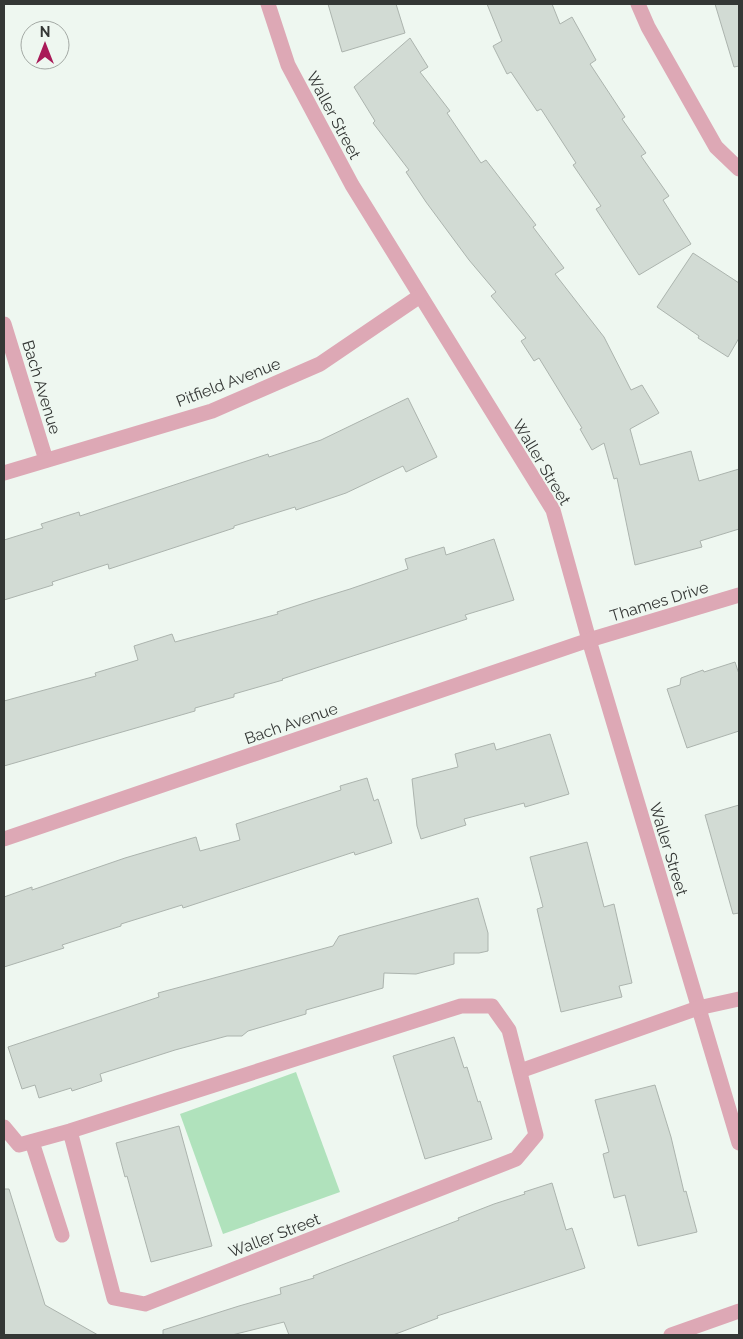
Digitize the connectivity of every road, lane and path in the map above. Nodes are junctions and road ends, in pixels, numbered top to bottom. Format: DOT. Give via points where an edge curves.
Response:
graph roads {
  1 [pos="268,4"];
  2 [pos="638,4"];
  3 [pos="739,169"];
  4 [pos="420,296"];
  5 [pos="4,324"];
  6 [pos="46,460"];
  7 [pos="4,473"];
  8 [pos="739,595"];
  9 [pos="589,640"];
  10 [pos="4,839"];
  11 [pos="739,999"];
  12 [pos="698,1008"];
  13 [pos="520,1071"];
  14 [pos="4,1127"];
  15 [pos="70,1132"];
  16 [pos="32,1142"];
  17 [pos="739,1143"];
  18 [pos="62,1235"];
  19 [pos="739,1311"];
  20 [pos="671,1335"];
  1 -- 4 [label="street, Waller Street" via="288,65 352,185"];
  2 -- 3 [label="street" via="716,147"];
  4 -- 6 [label="street, Pitfield Avenue" via="311,368 212,411"];
  4 -- 9 [label="street, Waller Street" via="553,510"];
  5 -- 6 [label="street, Bach Avenue"];
  6 -- 7 [label="street, Pitfield Avenue"];
  8 -- 9 [label="street, Thames Drive"];
  9 -- 10 [label="street, Bach Avenue"];
  9 -- 12 [label="street, Waller Street"];
  11 -- 12 [label="street"];
  12 -- 13 [label="street"];
  12 -- 17 [label="street, Waller Street"];
  13 -- 15 [label="street, Waller Street" via="509,1030 492,1006 462,1006"];
  13 -- 15 [label="street, Waller Street" via="536,1135 516,1159 145,1304 114,1298"];
  14 -- 16 [label="street" via="19,1145"];
  15 -- 16 [label="street, Waller Street"];
  16 -- 18 [label="street"];
  19 -- 20 [label="street"];
}
